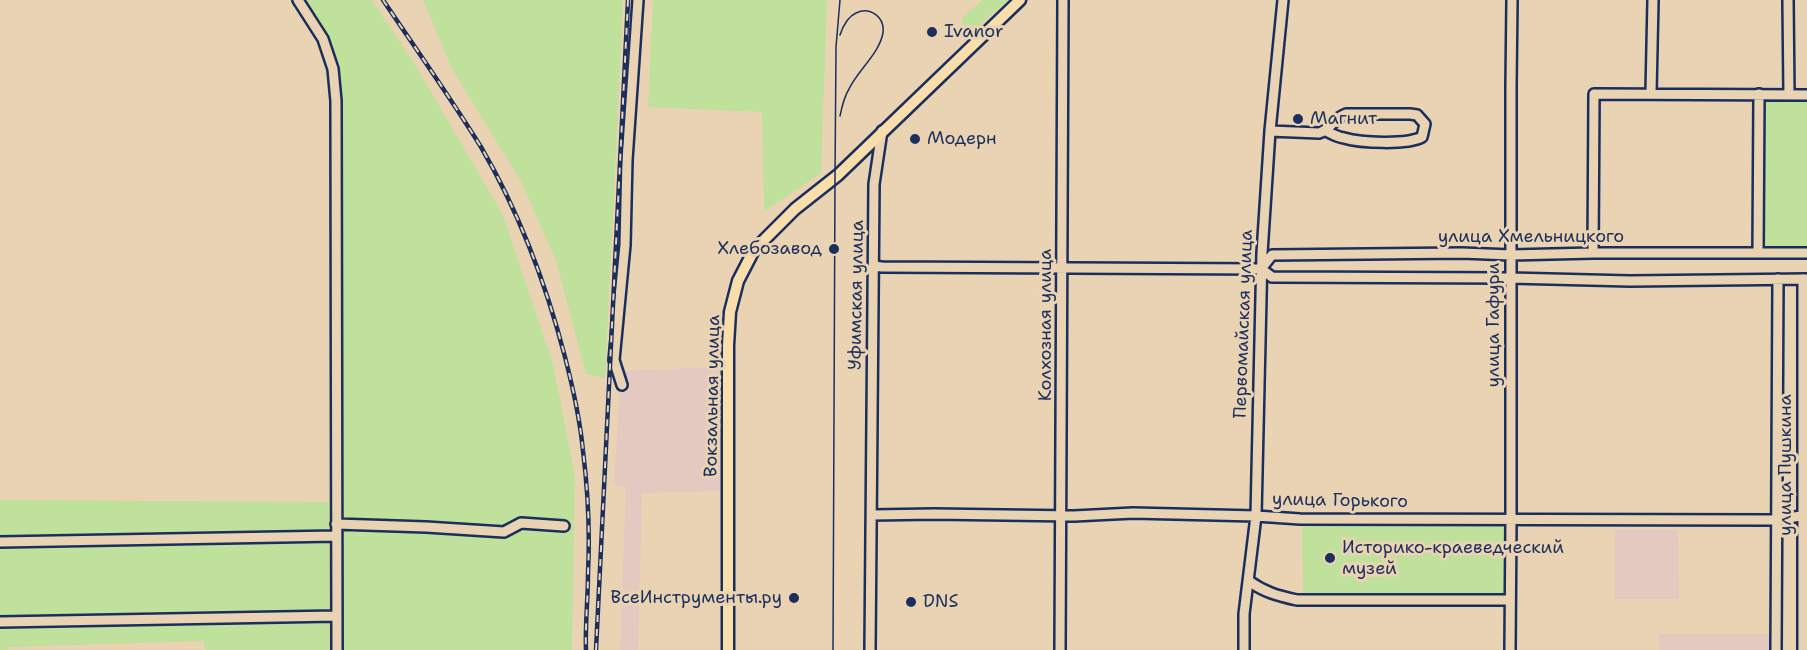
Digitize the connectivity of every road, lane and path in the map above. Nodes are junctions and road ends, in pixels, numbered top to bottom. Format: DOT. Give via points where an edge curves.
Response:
graph roads {
  1 [pos="298,0"];
  2 [pos="638,0"];
  3 [pos="1020,0"];
  4 [pos="1063,0"];
  5 [pos="1282,0"];
  6 [pos="1512,0"];
  7 [pos="1653,0"];
  8 [pos="1788,0"];
  9 [pos="1651,93"];
  10 [pos="1759,94"];
  11 [pos="1789,95"];
  12 [pos="1807,95"];
  13 [pos="1326,130"];
  14 [pos="882,131"];
  15 [pos="1270,131"];
  16 [pos="1593,253"];
  17 [pos="1758,253"];
  18 [pos="1807,253"];
  19 [pos="1511,255"];
  20 [pos="873,266"];
  21 [pos="1063,267"];
  22 [pos="1261,269"];
  23 [pos="1510,278"];
  24 [pos="1778,279"];
  25 [pos="1805,279"];
  26 [pos="622,385"];
  27 [pos="872,515"];
  28 [pos="1805,515"];
  29 [pos="1061,516"];
  30 [pos="1256,516"];
  31 [pos="1511,520"];
  32 [pos="1776,520"];
  33 [pos="336,524"];
  34 [pos="564,526"];
  35 [pos="336,536"];
  36 [pos="0,542"];
  37 [pos="1249,580"];
  38 [pos="1510,600"];
  39 [pos="336,616"];
  40 [pos="0,622"];
  41 [pos="337,650"];
  42 [pos="728,650"];
  43 [pos="870,650"];
  44 [pos="1060,650"];
  45 [pos="1244,650"];
  46 [pos="1510,650"];
  47 [pos="1776,650"];
  48 [pos="1803,650"];
  1 -- 33 [label="street" via="323,39 333,69 336,101"];
  2 -- 26 [label="street" via="625,245 614,360"];
  3 -- 14 [label="main road"];
  4 -- 21 [label="street, Колхозная улица"];
  5 -- 15 [label="street, Первомайская улица"];
  6 -- 19 [label="street, улица Гафури"];
  7 -- 9 [label="street"];
  8 -- 11 [label="street"];
  9 -- 10 [label="street"];
  9 -- 16 [label="street" via="1594,94"];
  10 -- 11 [label="street"];
  10 -- 17 [label="street"];
  11 -- 12 [label="street"];
  13 -- 13 [label="street" via="1337,117 1346,114 1410,114 1425,124 1422,137 1405,141 1354,140"];
  13 -- 15 [label="street"];
  14 -- 20 [label="street, Уфимская улица" via="874,184"];
  14 -- 42 [label="main road, Вокзальная улица" via="754,250 738,280 730,312 728,345"];
  15 -- 22 [label="street, Первомайская улица"];
  16 -- 17 [label="street, улица Хмельницкого"];
  16 -- 19 [label="street, улица Хмельницкого"];
  17 -- 18 [label="street, улица Хмельницкого"];
  19 -- 22 [label="street, улица Хмельницкого" via="1272,255"];
  19 -- 23 [label="street, улица Гафури"];
  20 -- 21 [label="street"];
  20 -- 27 [label="street, Уфимская улица"];
  21 -- 22 [label="street"];
  21 -- 29 [label="street, Колхозная улица"];
  22 -- 23 [label="street" via="1272,277"];
  22 -- 30 [label="street, Первомайская улица"];
  23 -- 24 [label="street"];
  23 -- 31 [label="street, улица Гафури"];
  24 -- 25 [label="street"];
  24 -- 32 [label="street, улица Пушкина"];
  25 -- 28 [label="street, улица Пушкина"];
  27 -- 29 [label="street, улица Горького"];
  27 -- 43 [label="street, Уфимская улица"];
  28 -- 32 [label="street, улица Горького"];
  28 -- 48 [label="street, улица Пушкина"];
  29 -- 30 [label="street, улица Горького"];
  29 -- 44 [label="street, Колхозная улица"];
  30 -- 31 [label="street, улица Горького"];
  30 -- 37 [label="street, Первомайская улица"];
  31 -- 32 [label="street, улица Горького"];
  31 -- 38 [label="street, улица Гафури"];
  32 -- 47 [label="street, улица Пушкина"];
  33 -- 34 [label="street" via="504,532 521,523"];
  33 -- 35 [label="street"];
  35 -- 36 [label="street"];
  35 -- 39 [label="street"];
  37 -- 38 [label="street" via="1273,596 1297,600"];
  37 -- 45 [label="street, Первомайская улица"];
  38 -- 46 [label="street, улица Гафури"];
  39 -- 40 [label="street"];
  39 -- 41 [label="street"];
}
